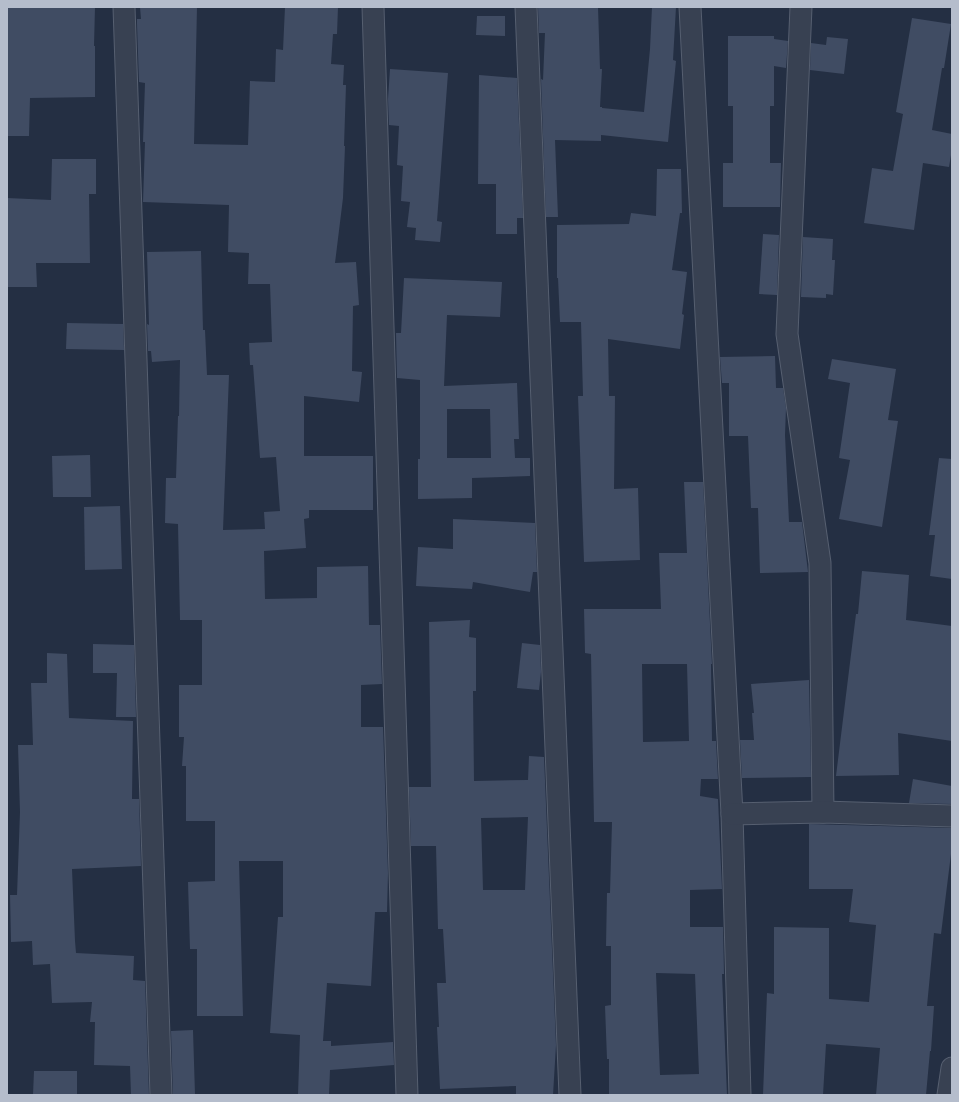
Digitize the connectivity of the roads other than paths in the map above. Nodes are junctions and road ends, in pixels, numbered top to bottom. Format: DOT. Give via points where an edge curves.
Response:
graph roads {
  1 [pos="124,7"];
  2 [pos="373,7"];
  3 [pos="526,7"];
  4 [pos="690,7"];
  5 [pos="802,7"];
  6 [pos="824,812"];
  7 [pos="732,814"];
  8 [pos="952,816"];
  9 [pos="952,1068"];
  10 [pos="161,1095"];
  11 [pos="408,1095"];
  12 [pos="570,1095"];
  13 [pos="740,1095"];
  14 [pos="948,1095"];
  1 -- 10 [label="street"];
  2 -- 11 [label="street"];
  3 -- 12 [label="street"];
  4 -- 7 [label="street"];
  5 -- 6 [label="street" via="787,334 820,563"];
  6 -- 7 [label="street"];
  6 -- 8 [label="street"];
  7 -- 13 [label="street"];
  9 -- 14 [label="street"];
}
